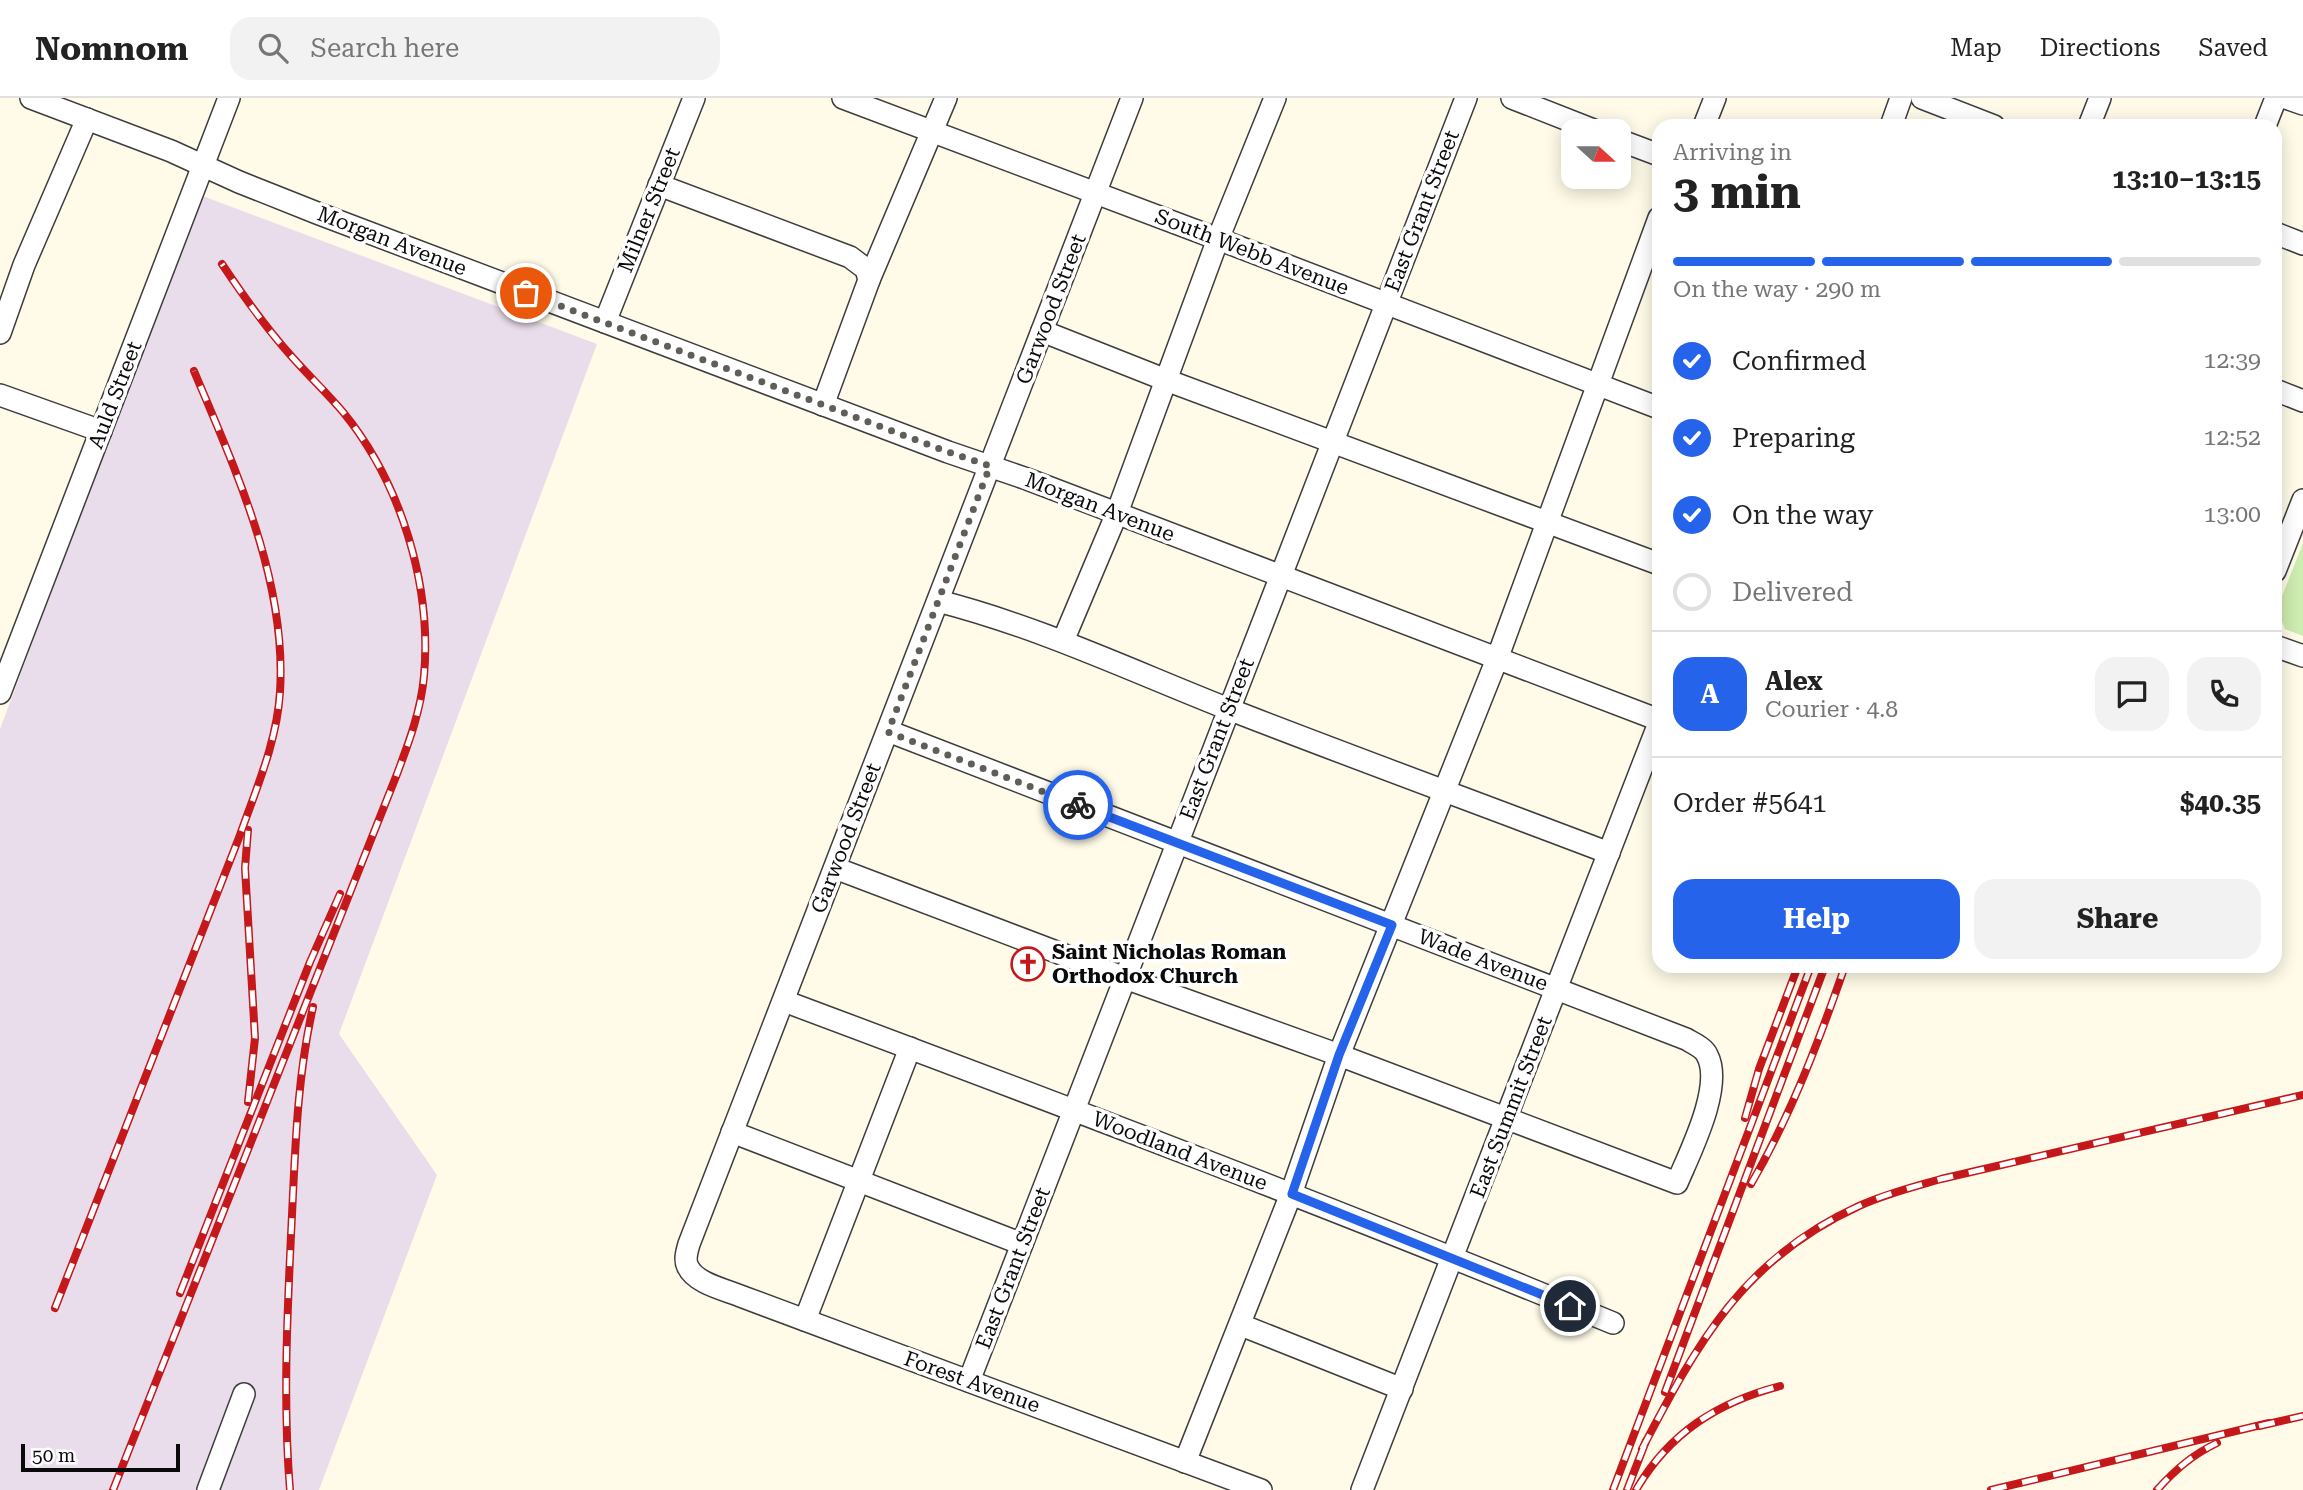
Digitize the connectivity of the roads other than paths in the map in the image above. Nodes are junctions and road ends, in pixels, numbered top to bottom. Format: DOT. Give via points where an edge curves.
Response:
graph roads {
  1 [pos="31,98"];
  2 [pos="229,98"];
  3 [pos="694,98"];
  4 [pos="843,98"];
  5 [pos="946,98"];
  6 [pos="1132,98"];
  7 [pos="1275,98"];
  8 [pos="1466,98"];
  9 [pos="1512,98"];
  10 [pos="1715,98"];
  11 [pos="1901,98"];
  12 [pos="1922,98"];
  13 [pos="2100,98"];
  14 [pos="2276,98"];
  15 [pos="2286,98"];
  16 [pos="2303,104"];
  17 [pos="87,119"];
  18 [pos="1565,119"];
  19 [pos="1707,119"];
  20 [pos="1894,119"];
  21 [pos="1976,119"];
  22 [pos="2092,119"];
  23 [pos="2268,119"];
  24 [pos="933,132"];
  25 [pos="1631,144"];
  26 [pos="1652,152"];
  27 [pos="203,166"];
  28 [pos="659,185"];
  29 [pos="1095,193"];
  30 [pos="2282,236"];
  31 [pos="1652,237"];
  32 [pos="1218,239"];
  33 [pos="2303,244"];
  34 [pos="869,279"];
  35 [pos="1386,303"];
  36 [pos="605,323"];
  37 [pos="1042,331"];
  38 [pos="0,333"];
  39 [pos="1166,380"];
  40 [pos="1599,385"];
  41 [pos="2282,393"];
  42 [pos="0,395"];
  43 [pos="2303,401"];
  44 [pos="823,405"];
  45 [pos="1652,405"];
  46 [pos="101,431"];
  47 [pos="1332,442"];
  48 [pos="990,466"];
  49 [pos="2303,500"];
  50 [pos="1117,513"];
  51 [pos="1548,520"];
  52 [pos="2282,553"];
  53 [pos="1652,561"];
  54 [pos="1280,576"];
  55 [pos="938,601"];
  56 [pos="1063,641"];
  57 [pos="2282,648"];
  58 [pos="2303,656"];
  59 [pos="1497,659"];
  60 [pos="0,692"];
  61 [pos="1229,709"];
  62 [pos="1652,719"];
  63 [pos="888,732"];
  64 [pos="1652,740"];
  65 [pos="1444,790"];
  66 [pos="1177,844"];
  67 [pos="1609,853"];
  68 [pos="835,868"];
  69 [pos="1392,925"];
  70 [pos="1125,978"];
  71 [pos="1556,989"];
  72 [pos="784,1001"];
  73 [pos="910,1048"];
  74 [pos="1339,1055"];
  75 [pos="1074,1110"];
  76 [pos="1506,1119"];
  77 [pos="732,1132"];
  78 [pos="859,1181"];
  79 [pos="1292,1194"];
  80 [pos="1023,1244"];
  81 [pos="1452,1257"];
  82 [pos="687,1266"];
  83 [pos="805,1320"];
  84 [pos="1614,1324"];
  85 [pos="1241,1325"];
  86 [pos="970,1381"];
  87 [pos="1402,1389"];
  88 [pos="244,1394"];
  89 [pos="1185,1461"];
  90 [pos="208,1490"];
  91 [pos="1261,1490"];
  92 [pos="1362,1490"];
  1 -- 17 [label="street, Morgan Avenue"];
  2 -- 27 [label="street, Auld Street"];
  3 -- 28 [label="street, Milner Street"];
  4 -- 24 [label="street, South Webb Avenue"];
  5 -- 24 [label="street"];
  6 -- 29 [label="street, Garwood Street"];
  7 -- 32 [label="street"];
  8 -- 35 [label="street, East Grant Street"];
  9 -- 18 [label="street"];
  10 -- 19 [label="street"];
  11 -- 20 [label="street"];
  12 -- 21 [label="street"];
  13 -- 22 [label="street"];
  14 -- 23 [label="street"];
  15 -- 16 [label="street"];
  17 -- 27 [label="street, Morgan Avenue"];
  17 -- 38 [label="street"];
  24 -- 29 [label="street, South Webb Avenue"];
  24 -- 34 [label="street"];
  25 -- 26 [label="street"];
  27 -- 36 [label="street, Morgan Avenue"];
  27 -- 46 [label="street, Auld Street"];
  28 -- 34 [label="street" via="850,257 866,270"];
  28 -- 36 [label="street, Milner Street"];
  29 -- 32 [label="street, South Webb Avenue"];
  29 -- 37 [label="street, Garwood Street"];
  30 -- 33 [label="street"];
  31 -- 40 [label="street"];
  32 -- 35 [label="street, South Webb Avenue"];
  32 -- 39 [label="street"];
  34 -- 44 [label="street"];
  35 -- 40 [label="street, South Webb Avenue"];
  35 -- 47 [label="street, East Grant Street"];
  36 -- 44 [label="street, Morgan Avenue"];
  37 -- 39 [label="street"];
  37 -- 48 [label="street, Garwood Street"];
  39 -- 47 [label="street"];
  39 -- 50 [label="street"];
  40 -- 45 [label="street, South Webb Avenue"];
  40 -- 51 [label="street"];
  41 -- 43 [label="street"];
  42 -- 46 [label="street"];
  44 -- 48 [label="street, Morgan Avenue"];
  46 -- 60 [label="street, Auld Street"];
  47 -- 51 [label="street"];
  47 -- 54 [label="street, East Grant Street"];
  48 -- 50 [label="street, Morgan Avenue"];
  48 -- 55 [label="street, Garwood Street"];
  49 -- 52 [label="street"];
  50 -- 54 [label="street, Morgan Avenue"];
  50 -- 56 [label="street"];
  51 -- 53 [label="street"];
  51 -- 59 [label="street"];
  54 -- 59 [label="street, Morgan Avenue"];
  54 -- 61 [label="street, East Grant Street"];
  55 -- 56 [label="street"];
  55 -- 63 [label="street, Garwood Street"];
  56 -- 61 [label="street"];
  57 -- 58 [label="street"];
  59 -- 62 [label="street, Morgan Avenue"];
  59 -- 65 [label="street"];
  61 -- 65 [label="street"];
  61 -- 66 [label="street, East Grant Street"];
  63 -- 66 [label="street, Wade Avenue"];
  63 -- 68 [label="street, Garwood Street"];
  64 -- 67 [label="street, East Summit Street"];
  65 -- 67 [label="street"];
  65 -- 69 [label="street"];
  66 -- 69 [label="street, Wade Avenue"];
  66 -- 70 [label="street, East Grant Street"];
  67 -- 71 [label="street, East Summit Street"];
  68 -- 70 [label="street"];
  68 -- 72 [label="street, Garwood Street"];
  69 -- 71 [label="street, Wade Avenue"];
  69 -- 74 [label="street"];
  70 -- 74 [label="street"];
  70 -- 75 [label="street, East Grant Street"];
  71 -- 76 [label="street, East Summit Street"];
  71 -- 76 [label="street, Wade Avenue" via="1686,1039 1707,1052 1713,1073 1705,1113 1678,1183"];
  72 -- 73 [label="street, Woodland Avenue"];
  72 -- 77 [label="street, Garwood Street"];
  73 -- 75 [label="street, Woodland Avenue"];
  73 -- 78 [label="street"];
  74 -- 76 [label="street"];
  74 -- 79 [label="street"];
  75 -- 79 [label="street, Woodland Avenue"];
  75 -- 80 [label="street, East Grant Street"];
  76 -- 81 [label="street, East Summit Street"];
  77 -- 78 [label="street"];
  77 -- 82 [label="street, Garwood Street" via="689,1244"];
  78 -- 80 [label="street"];
  78 -- 83 [label="street"];
  79 -- 81 [label="street, Woodland Avenue"];
  79 -- 85 [label="street"];
  80 -- 86 [label="street, East Grant Street"];
  81 -- 84 [label="street, Woodland Avenue"];
  81 -- 87 [label="street, East Summit Street"];
  82 -- 83 [label="street, Forest Avenue" via="701,1279"];
  83 -- 86 [label="street, Forest Avenue"];
  85 -- 87 [label="street"];
  85 -- 89 [label="street"];
  86 -- 89 [label="street, Forest Avenue"];
  87 -- 92 [label="street, East Summit Street"];
  88 -- 90 [label="street"];
  89 -- 91 [label="street, Forest Avenue"];
}
